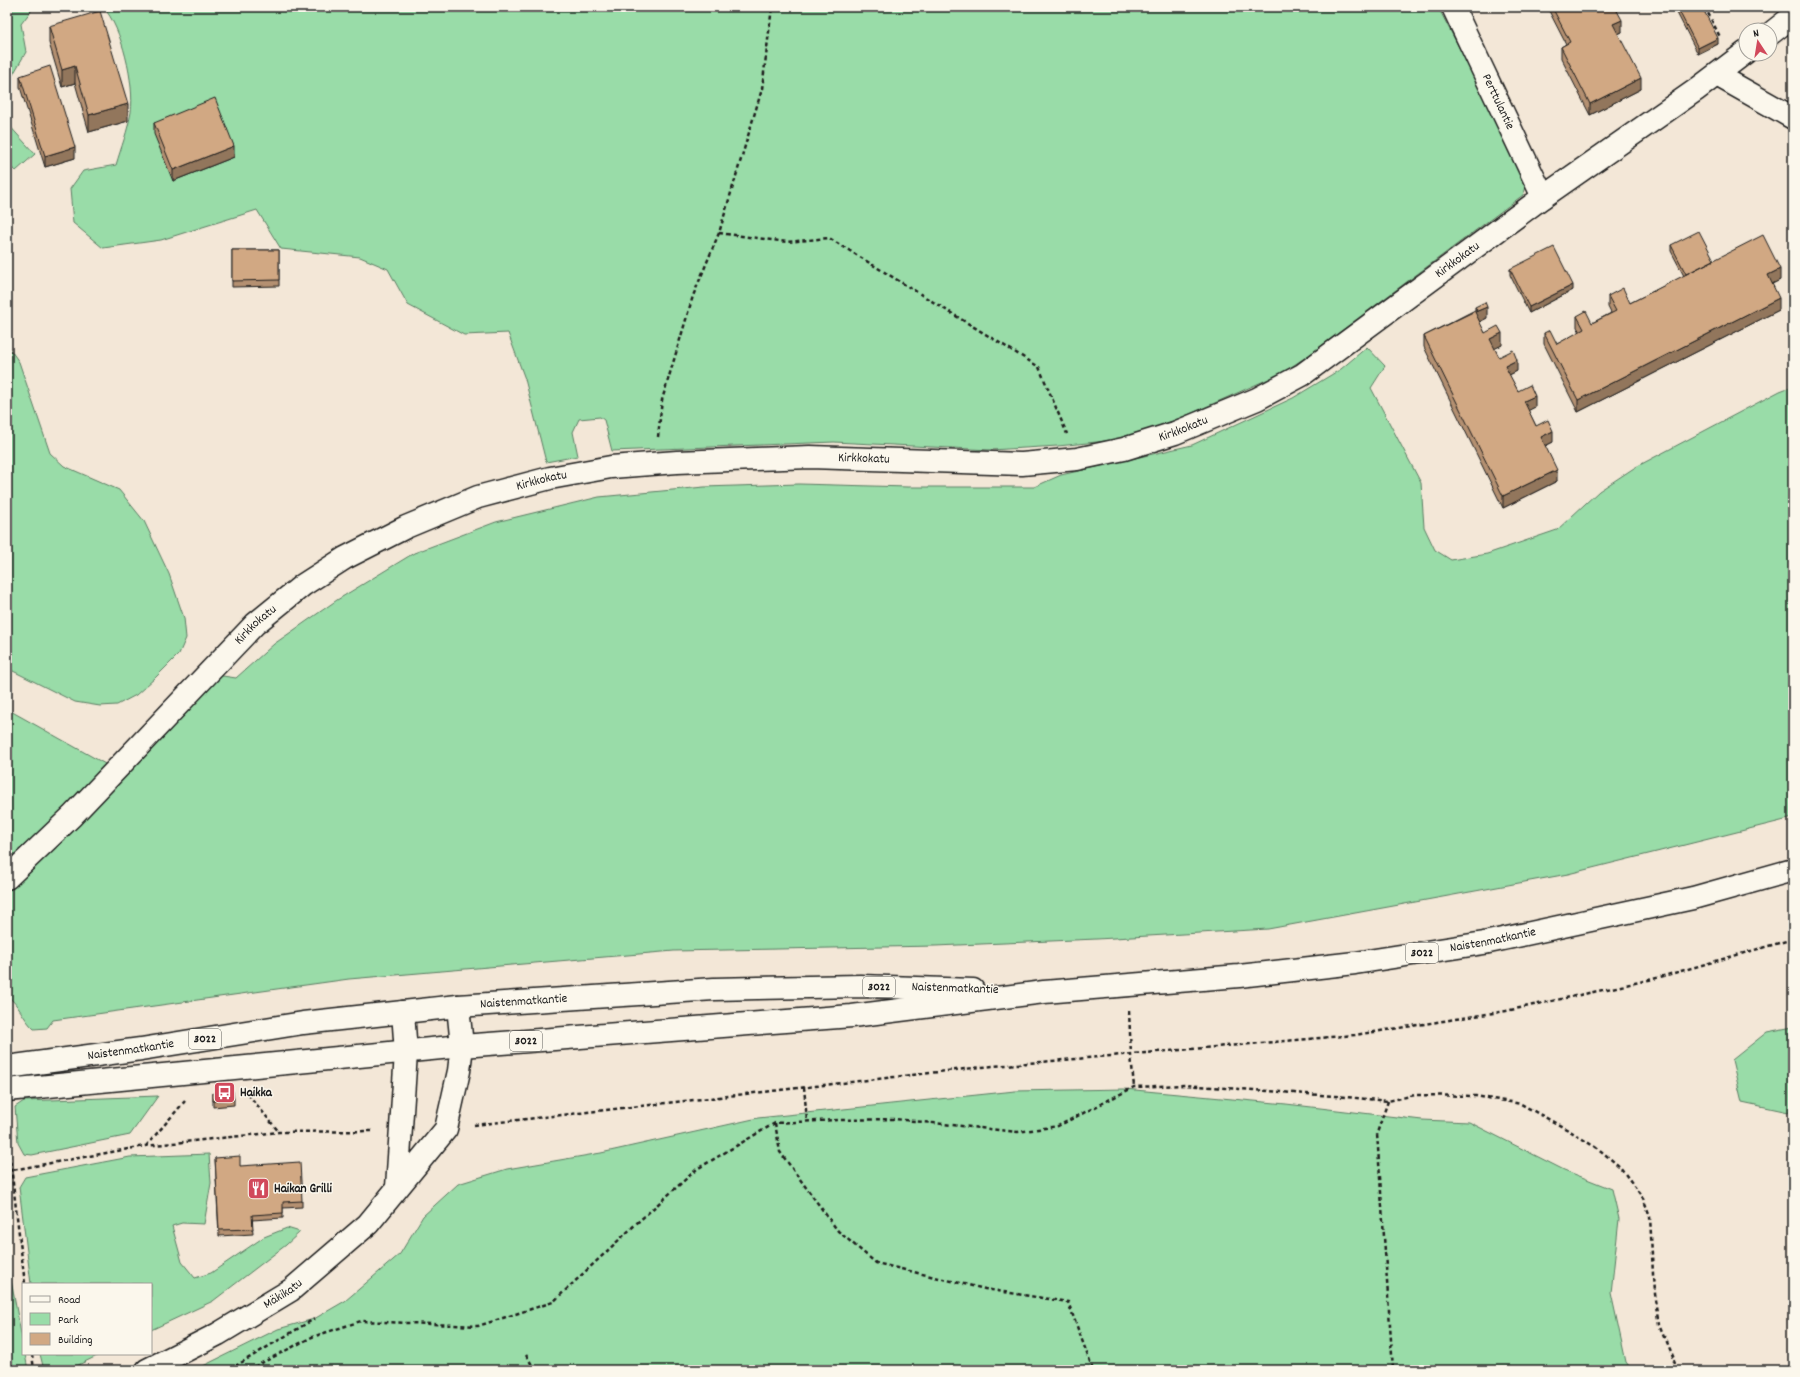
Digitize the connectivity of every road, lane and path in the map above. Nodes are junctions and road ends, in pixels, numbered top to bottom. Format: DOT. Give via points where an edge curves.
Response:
graph roads {
  1 [pos="772,7"];
  2 [pos="1453,7"];
  3 [pos="1705,7"];
  4 [pos="1793,16"];
  5 [pos="1778,28"];
  6 [pos="1732,63"];
  7 [pos="1793,118"];
  8 [pos="1543,197"];
  9 [pos="719,233"];
  10 [pos="1077,458"];
  11 [pos="656,463"];
  12 [pos="1793,870"];
  13 [pos="7,878"];
  14 [pos="1793,939"];
  15 [pos="1129,985"];
  16 [pos="1044,992"];
  17 [pos="458,1006"];
  18 [pos="403,1012"];
  19 [pos="462,1046"];
  20 [pos="406,1053"];
  21 [pos="1131,1055"];
  22 [pos="7,1067"];
  23 [pos="804,1087"];
  24 [pos="1134,1087"];
  25 [pos="7,1090"];
  26 [pos="246,1092"];
  27 [pos="189,1096"];
  28 [pos="1388,1101"];
  29 [pos="807,1121"];
  30 [pos="775,1123"];
  31 [pos="446,1129"];
  32 [pos="400,1131"];
  33 [pos="279,1132"];
  34 [pos="7,1134"];
  35 [pos="145,1146"];
  36 [pos="12,1170"];
  37 [pos="7,1171"];
  38 [pos="397,1187"];
  39 [pos="25,1283"];
  40 [pos="314,1319"];
  41 [pos="32,1355"];
  42 [pos="526,1355"];
  43 [pos="34,1370"];
  44 [pos="147,1370"];
  45 [pos="229,1370"];
  46 [pos="248,1370"];
  47 [pos="535,1370"];
  48 [pos="1093,1370"];
  49 [pos="1393,1370"];
  50 [pos="1678,1370"];
  1 -- 9 [label="path" via="762,89"];
  2 -- 8 [label="street, Perttulantie"];
  3 -- 6 [label="path"];
  4 -- 5 [label="street"];
  6 -- 7 [label="street"];
  6 -- 8 [label="street, Kirkkokatu"];
  8 -- 10 [label="street, Kirkkokatu" via="1302,375 1257,399 1175,433 1124,449"];
  9 -- 10 [label="path" via="787,242 828,238 1039,366"];
  9 -- 11 [label="path" via="693,296 662,400"];
  10 -- 11 [label="street, Kirkkokatu" via="1022,464 810,457"];
  11 -- 13 [label="street, Kirkkokatu" via="611,467 550,478 478,497 406,527 345,558 303,585 255,624 72,816"];
  12 -- 15 [label="street, Naistenmatkantie / 3022" via="1694,898 1484,943 1355,963 1254,975"];
  14 -- 21 [label="path" via="1653,980 1506,1011 1355,1035"];
  15 -- 16 [label="street, Naistenmatkantie / 3022"];
  15 -- 21 [label="path"];
  16 -- 17 [label="street, Naistenmatkantie / 3022" via="860,986 714,989"];
  16 -- 19 [label="street, Naistenmatkantie / 3022" via="852,1016"];
  17 -- 18 [label="street, Naistenmatkantie / 3022"];
  17 -- 19 [label="street, Mäkikatu"];
  18 -- 20 [label="street"];
  18 -- 22 [label="street, Naistenmatkantie / 3022" via="303,1022 141,1049"];
  19 -- 20 [label="street, Naistenmatkantie / 3022"];
  19 -- 31 [label="street, Mäkikatu"];
  20 -- 25 [label="street, Naistenmatkantie / 3022"];
  20 -- 32 [label="street"];
  21 -- 23 [label="path" via="982,1067"];
  21 -- 24 [label="path"];
  23 -- 29 [label="path"];
  23 -- 31 [label="path"];
  24 -- 28 [label="path" via="1185,1085"];
  24 -- 29 [label="path" via="1058,1126 1018,1132 895,1120"];
  26 -- 33 [label="path"];
  27 -- 35 [label="path"];
  28 -- 49 [label="path" via="1376,1133"];
  28 -- 50 [label="path" via="1415,1095 1476,1096 1521,1104 1570,1131 1620,1167 1643,1198 1650,1216 1654,1294 1659,1324"];
  29 -- 30 [label="path"];
  30 -- 46 [label="path" via="697,1169 553,1302 478,1326 361,1322 312,1337"];
  30 -- 48 [label="path" via="780,1152 838,1231 876,1263 985,1290 1068,1302"];
  31 -- 38 [label="street, Mäkikatu"];
  32 -- 33 [label="path"];
  32 -- 38 [label="street"];
  33 -- 35 [label="path"];
  34 -- 36 [label="path"];
  35 -- 36 [label="path"];
  36 -- 37 [label="path"];
  36 -- 39 [label="path"];
  38 -- 44 [label="street, Mäkikatu" via="368,1224 291,1290 218,1334"];
  40 -- 45 [label="path"];
  41 -- 43 [label="path"];
  42 -- 47 [label="path"];
}
